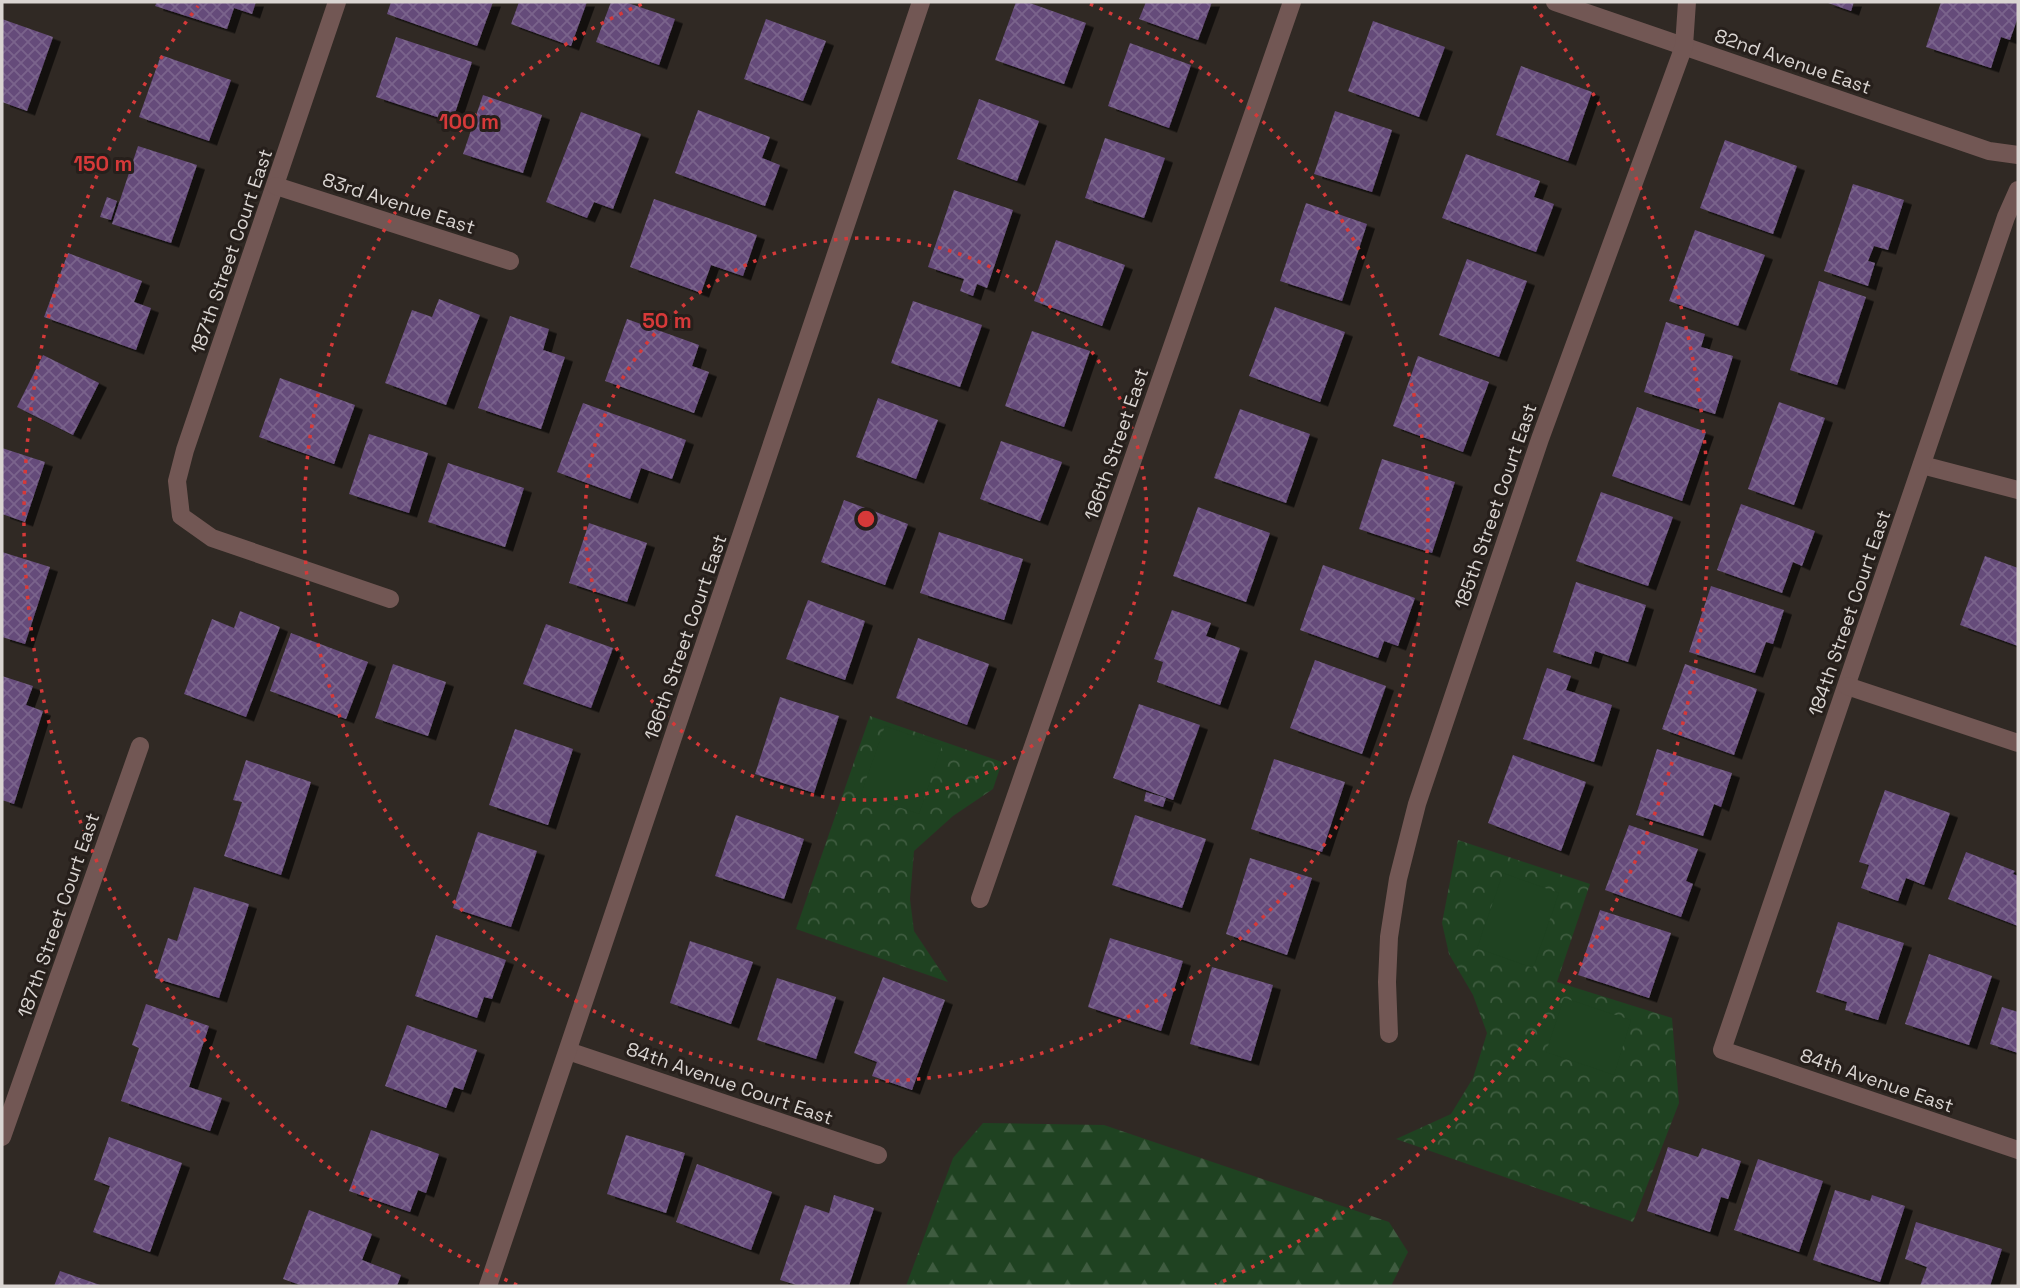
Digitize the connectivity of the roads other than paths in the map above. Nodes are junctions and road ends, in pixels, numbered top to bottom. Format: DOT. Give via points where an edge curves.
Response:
graph roads {
  1 [pos="337,2"];
  2 [pos="921,2"];
  3 [pos="1292,2"];
  4 [pos="1555,2"];
  5 [pos="1687,2"];
  6 [pos="1684,46"];
  7 [pos="2018,155"];
  8 [pos="276,186"];
  9 [pos="2018,190"];
  10 [pos="510,261"];
  11 [pos="1922,465"];
  12 [pos="2018,490"];
  13 [pos="390,599"];
  14 [pos="1847,686"];
  15 [pos="2018,743"];
  16 [pos="140,747"];
  17 [pos="980,899"];
  18 [pos="1389,1034"];
  19 [pos="1722,1049"];
  20 [pos="568,1051"];
  21 [pos="2,1137"];
  22 [pos="2018,1150"];
  23 [pos="878,1155"];
  24 [pos="488,1286"];
  1 -- 8 [label="street, 187th Street Court East"];
  2 -- 20 [label="street, 186th Street Court East"];
  3 -- 17 [label="street, 186th Street East"];
  4 -- 6 [label="street, 82nd Avenue East"];
  5 -- 6 [label="street, 185th Street Court East"];
  6 -- 7 [label="street, 82nd Avenue East" via="1989,151"];
  6 -- 18 [label="street, 185th Street Court East" via="1540,439 1417,804 1389,937"];
  8 -- 10 [label="street, 83rd Avenue East"];
  8 -- 13 [label="street, 187th Street Court East" via="185,450 177,481 181,516 212,538"];
  9 -- 11 [label="street, 184th Street Court East"];
  11 -- 12 [label="street"];
  11 -- 14 [label="street, 184th Street Court East"];
  14 -- 15 [label="street"];
  14 -- 19 [label="street, 184th Street Court East"];
  16 -- 21 [label="street, 187th Street Court East"];
  19 -- 22 [label="street, 84th Avenue East"];
  20 -- 23 [label="street, 84th Avenue Court East"];
  20 -- 24 [label="street, 186th Street Court East"];
}
